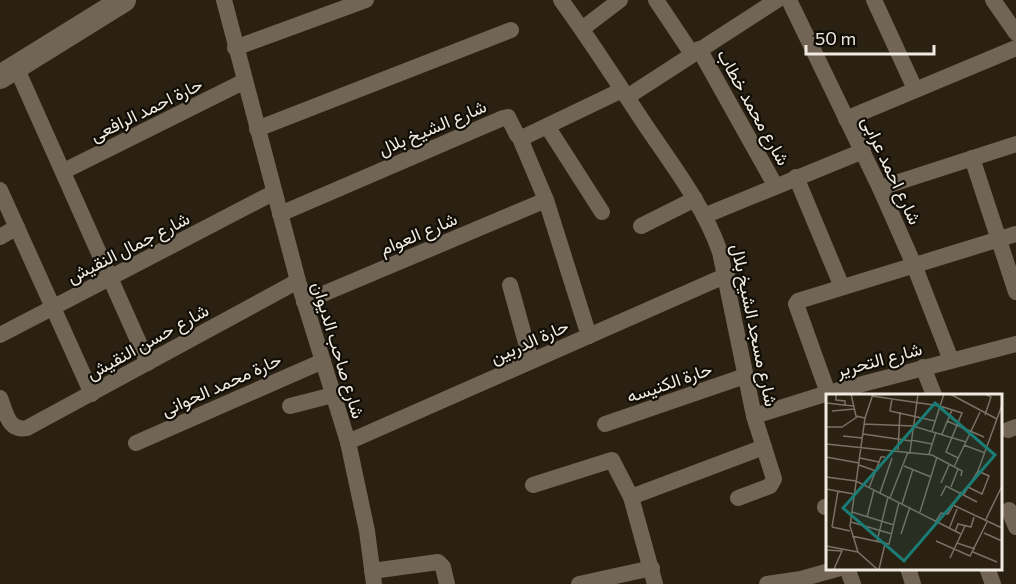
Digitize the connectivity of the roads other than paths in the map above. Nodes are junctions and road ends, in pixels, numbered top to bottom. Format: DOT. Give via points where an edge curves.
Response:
graph roads {
  1 [pos="124,0"];
  2 [pos="224,0"];
  3 [pos="561,0"];
  4 [pos="620,0"];
  5 [pos="656,0"];
  6 [pos="777,0"];
  7 [pos="789,0"];
  8 [pos="874,0"];
  9 [pos="993,0"];
  10 [pos="362,1"];
  11 [pos="582,29"];
  12 [pos="511,30"];
  13 [pos="1016,33"];
  14 [pos="235,48"];
  15 [pos="1016,48"];
  16 [pos="695,51"];
  17 [pos="8,72"];
  18 [pos="245,81"];
  19 [pos="915,89"];
  20 [pos="624,94"];
  21 [pos="846,119"];
  22 [pos="547,126"];
  23 [pos="257,129"];
  24 [pos="519,136"];
  25 [pos="1016,144"];
  26 [pos="863,151"];
  27 [pos="972,158"];
  28 [pos="64,171"];
  29 [pos="796,177"];
  30 [pos="776,185"];
  31 [pos="880,188"];
  32 [pos="0,190"];
  33 [pos="273,193"];
  34 [pos="546,200"];
  35 [pos="695,200"];
  36 [pos="602,212"];
  37 [pos="280,214"];
  38 [pos="704,216"];
  39 [pos="642,226"];
  40 [pos="17,227"];
  41 [pos="1016,234"];
  42 [pos="0,237"];
  43 [pos="999,239"];
  44 [pos="914,265"];
  45 [pos="727,275"];
  46 [pos="111,279"];
  47 [pos="298,281"];
  48 [pos="510,285"];
  49 [pos="842,287"];
  50 [pos="1016,292"];
  51 [pos="304,302"];
  52 [pos="53,308"];
  53 [pos="0,335"];
  54 [pos="589,336"];
  55 [pos="1016,344"];
  56 [pos="951,360"];
  57 [pos="323,361"];
  58 [pos="531,362"];
  59 [pos="148,363"];
  60 [pos="923,367"];
  61 [pos="745,376"];
  62 [pos="828,393"];
  63 [pos="92,394"];
  64 [pos="934,394"];
  65 [pos="333,395"];
  66 [pos="0,400"];
  67 [pos="290,406"];
  68 [pos="754,416"];
  69 [pos="605,424"];
  70 [pos="348,442"];
  71 [pos="136,443"];
  72 [pos="764,447"];
  73 [pos="533,485"];
  74 [pos="631,497"];
  75 [pos="738,498"];
  76 [pos="1008,510"];
  77 [pos="1016,527"];
  78 [pos="834,569"];
  79 [pos="848,569"];
  80 [pos="909,569"];
  81 [pos="988,569"];
  82 [pos="653,576"];
  83 [pos="373,578"];
  84 [pos="447,584"];
  85 [pos="579,584"];
  86 [pos="767,584"];
  87 [pos="853,584"];
  88 [pos="913,584"];
  89 [pos="993,584"];
  1 -- 17 [label="main road"];
  2 -- 14 [label="street, شارع صاحب الديوان"];
  3 -- 11 [label="street, شارع مسجد الشيخ بلال"];
  4 -- 11 [label="street"];
  5 -- 16 [label="street, شارع محمد خطاب"];
  6 -- 16 [label="street"];
  7 -- 21 [label="street, شارع احمد عرابى"];
  8 -- 19 [label="street"];
  9 -- 13 [label="street"];
  10 -- 14 [label="street"];
  11 -- 20 [label="street, شارع مسجد الشيخ بلال"];
  12 -- 23 [label="street"];
  14 -- 18 [label="street, شارع صاحب الديوان"];
  15 -- 19 [label="street"];
  16 -- 20 [label="street"];
  16 -- 30 [label="street, شارع محمد خطاب"];
  17 -- 28 [label="street"];
  18 -- 23 [label="street, شارع صاحب الديوان"];
  18 -- 28 [label="street, حارة احمد الرافعى"];
  19 -- 21 [label="street"];
  20 -- 22 [label="street"];
  20 -- 35 [label="street, شارع مسجد الشيخ بلال"];
  21 -- 26 [label="street, شارع احمد عرابى"];
  22 -- 24 [label="street"];
  22 -- 36 [label="street"];
  23 -- 33 [label="street, شارع صاحب الديوان"];
  24 -- 34 [label="street"];
  24 -- 37 [label="street, شارع الشيخ بلال" via="506,117"];
  25 -- 27 [label="street"];
  26 -- 29 [label="street"];
  26 -- 31 [label="street, شارع احمد عرابى"];
  27 -- 31 [label="street"];
  27 -- 43 [label="street"];
  28 -- 46 [label="street"];
  29 -- 30 [label="street"];
  29 -- 49 [label="street"];
  30 -- 38 [label="street"];
  31 -- 44 [label="street, شارع احمد عرابى"];
  32 -- 40 [label="street"];
  33 -- 37 [label="street, شارع صاحب الديوان"];
  33 -- 46 [label="street, شارع جمال النقيش"];
  34 -- 51 [label="street, شارع العوام"];
  34 -- 54 [label="street"];
  35 -- 38 [label="street, شارع مسجد الشيخ بلال"];
  35 -- 39 [label="street"];
  37 -- 47 [label="street, شارع صاحب الديوان"];
  38 -- 45 [label="street, شارع مسجد الشيخ بلال"];
  40 -- 42 [label="street"];
  40 -- 52 [label="street"];
  41 -- 43 [label="street"];
  43 -- 44 [label="street"];
  43 -- 50 [label="street"];
  44 -- 49 [label="street"];
  44 -- 56 [label="street, شارع احمد عرابى"];
  45 -- 54 [label="street, حارة الدربين"];
  45 -- 61 [label="street, شارع مسجد الشيخ بلال"];
  46 -- 52 [label="street, شارع جمال النقيش"];
  46 -- 59 [label="street"];
  47 -- 51 [label="street, شارع صاحب الديوان"];
  47 -- 59 [label="street, شارع حسن النقيش"];
  48 -- 58 [label="street"];
  49 -- 62 [label="street" via="796,304"];
  51 -- 57 [label="street, شارع صاحب الديوان"];
  52 -- 53 [label="street, شارع جمال النقيش"];
  52 -- 63 [label="street"];
  54 -- 58 [label="street, حارة الدربين"];
  55 -- 56 [label="street, شارع التحرير"];
  56 -- 60 [label="street, شارع التحرير"];
  57 -- 65 [label="street, شارع صاحب الديوان"];
  57 -- 71 [label="street, حارة محمد الحوانى"];
  58 -- 70 [label="street, حارة الدربين"];
  59 -- 63 [label="street, شارع حسن النقيش"];
  60 -- 62 [label="street, شارع التحرير"];
  60 -- 64 [label="street"];
  61 -- 68 [label="street, شارع مسجد الشيخ بلال"];
  61 -- 69 [label="street, حارة الكنيسه"];
  62 -- 68 [label="street, شارع التحرير"];
  63 -- 66 [label="street, شارع حسن النقيش" via="21,429 9,423"];
  65 -- 67 [label="street"];
  65 -- 70 [label="street, شارع صاحب الديوان"];
  68 -- 72 [label="street, شارع مسجد الشيخ بلال"];
  70 -- 83 [label="street, شارع صاحب الديوان"];
  72 -- 74 [label="street"];
  72 -- 75 [label="street, شارع مسجد الشيخ بلال" via="773,483"];
  73 -- 74 [label="street" via="612,460"];
  74 -- 82 [label="street"];
  76 -- 77 [label="street"];
  78 -- 86 [label="street"];
  79 -- 87 [label="street"];
  80 -- 88 [label="street"];
  81 -- 89 [label="street"];
  82 -- 85 [label="street"];
  83 -- 84 [label="street" via="438,562"];
}
